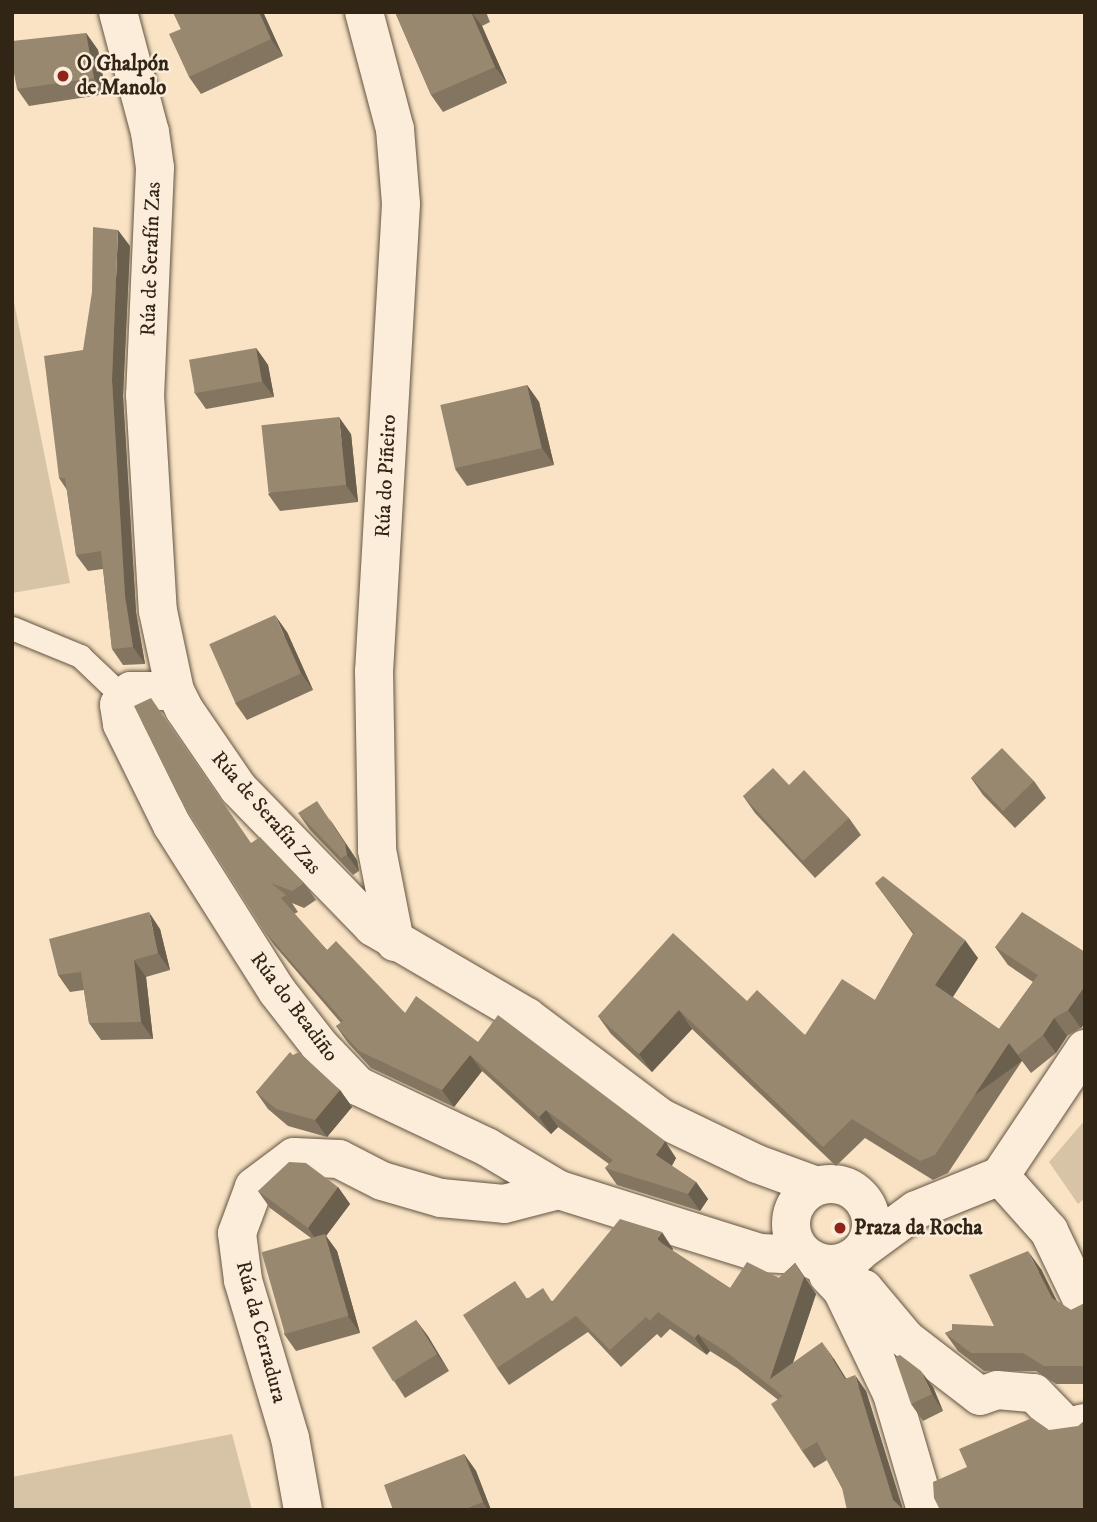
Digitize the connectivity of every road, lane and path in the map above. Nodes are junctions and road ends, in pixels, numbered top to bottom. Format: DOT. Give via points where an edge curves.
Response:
graph roads {
  1 [pos="118,12"];
  2 [pos="364,12"];
  3 [pos="12,628"];
  4 [pos="175,691"];
  5 [pos="123,696"];
  6 [pos="395,942"];
  7 [pos="1085,1048"];
  8 [pos="757,1164"];
  9 [pos="1000,1176"];
  10 [pos="817,1186"];
  11 [pos="559,1190"];
  12 [pos="858,1193"];
  13 [pos="916,1210"];
  14 [pos="800,1239"];
  15 [pos="853,1265"];
  16 [pos="1085,1306"];
  17 [pos="1085,1423"];
  18 [pos="303,1510"];
  19 [pos="926,1510"];
  1 -- 4 [label="street, Rúa de Serafín Zas" via="155,168 145,395 158,611"];
  2 -- 6 [label="street, Rúa do Piñeiro" via="395,129 401,204 374,671 377,850"];
  3 -- 5 [label="lane" via="80,656"];
  4 -- 5 [label="street" via="131,691"];
  4 -- 6 [label="street, Rúa de Serafín Zas" via="209,749 273,827 373,927"];
  5 -- 11 [label="street, Rúa do Beadiño" via="122,724 172,825 277,991 319,1045 358,1086 487,1147"];
  6 -- 8 [label="street, Rúa de Serafín Zas" via="527,1017 662,1118"];
  7 -- 9 [label="street"];
  8 -- 10 [label="street"];
  8 -- 14 [label="street, Rúa de Serafín Zas"];
  9 -- 13 [label="street"];
  9 -- 16 [label="street" via="1049,1231"];
  10 -- 12 [label="street" via="838,1184"];
  10 -- 14 [label="street" via="797,1202"];
  11 -- 14 [label="street, Rúa do Beadiño" via="760,1253"];
  11 -- 18 [label="street, Rúa da Cerradura" via="504,1204 441,1198 382,1181 339,1159 295,1157 254,1187 237,1233 243,1280 290,1438"];
  12 -- 13 [label="street"];
  12 -- 15 [label="street" via="870,1214 869,1238"];
  13 -- 15 [label="street"];
  14 -- 15 [label="street"];
  15 -- 17 [label="street" via="864,1289 906,1339 981,1396 997,1390 1034,1393 1067,1427"];
  15 -- 19 [label="street"];
}
